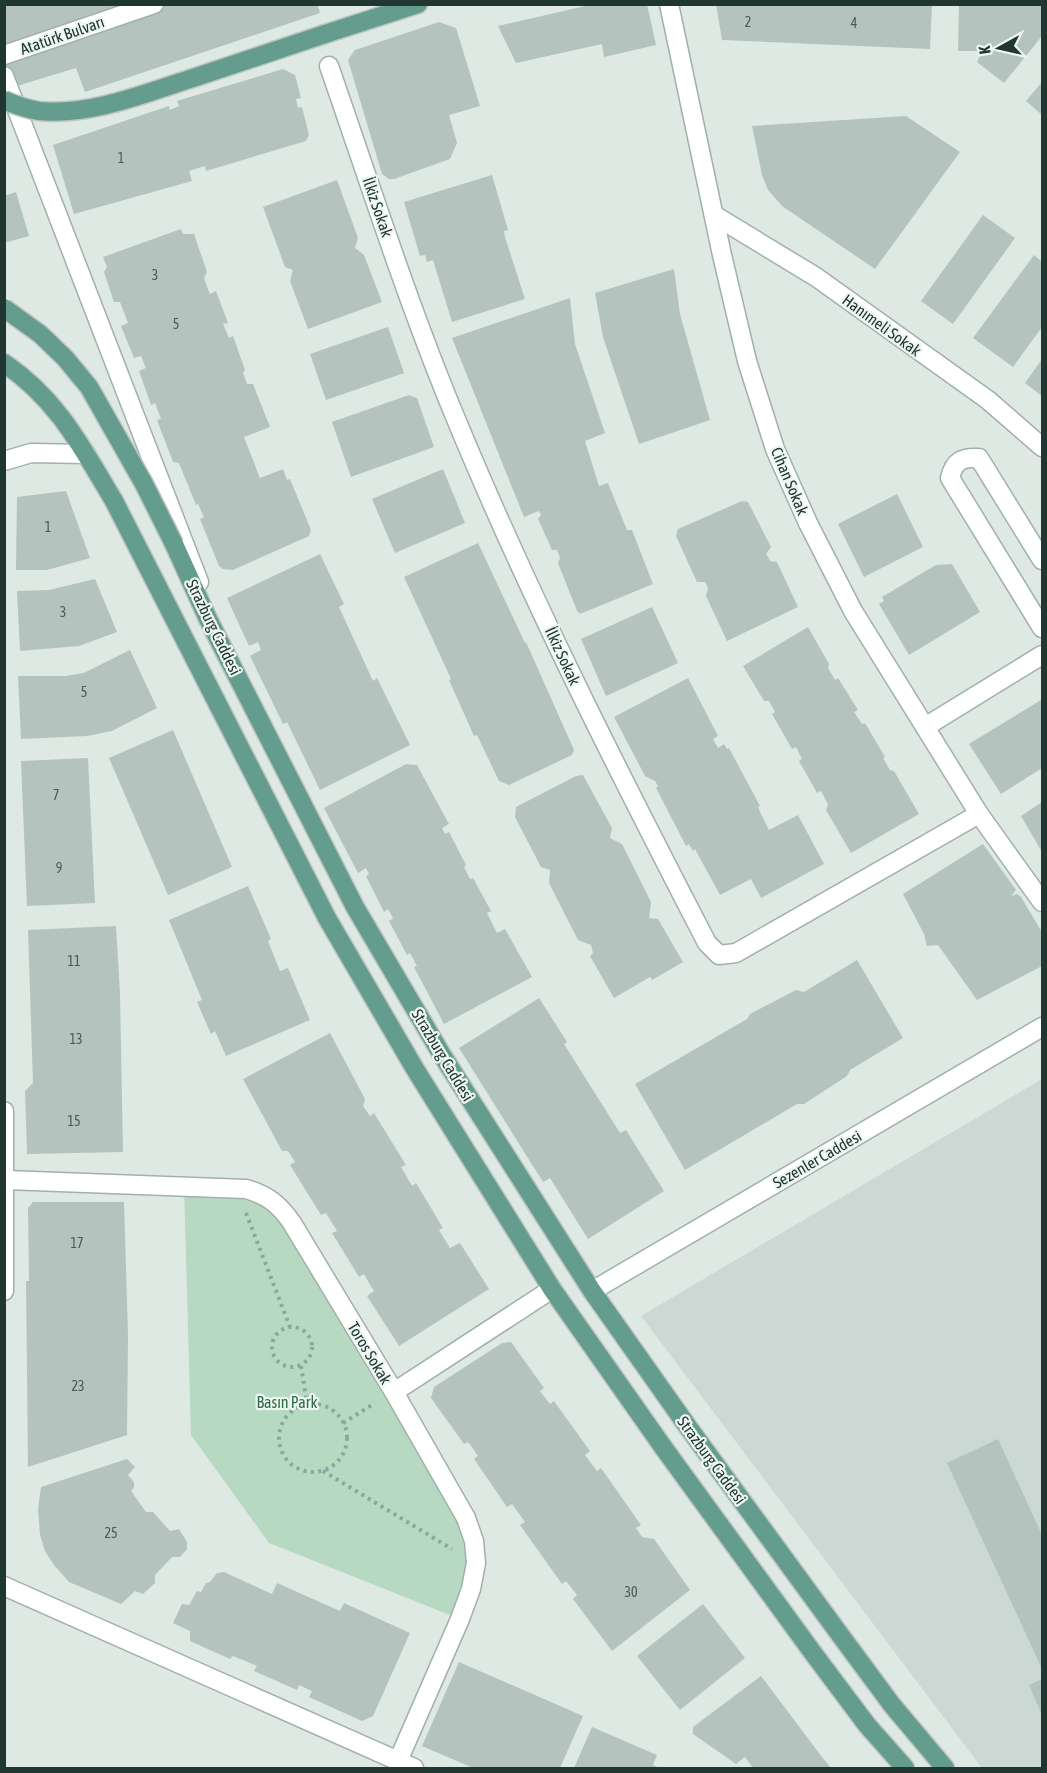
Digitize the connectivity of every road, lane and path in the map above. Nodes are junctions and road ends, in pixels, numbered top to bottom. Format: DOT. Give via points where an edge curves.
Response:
graph roads {
  1 [pos="154,4"];
  2 [pos="418,4"];
  3 [pos="669,4"];
  4 [pos="4,55"];
  5 [pos="329,66"];
  6 [pos="4,76"];
  7 [pos="4,100"];
  8 [pos="714,215"];
  9 [pos="4,308"];
  10 [pos="4,363"];
  11 [pos="1042,447"];
  12 [pos="86,454"];
  13 [pos="4,460"];
  14 [pos="1042,560"];
  15 [pos="208,619"];
  16 [pos="1042,628"];
  17 [pos="1042,655"];
  18 [pos="925,727"];
  19 [pos="979,814"];
  20 [pos="1042,902"];
  21 [pos="1042,1027"];
  22 [pos="4,1111"];
  23 [pos="6,1180"];
  24 [pos="237,1189"];
  25 [pos="552,1289"];
  26 [pos="4,1292"];
  27 [pos="592,1292"];
  28 [pos="290,1327"];
  29 [pos="301,1366"];
  30 [pos="394,1392"];
  31 [pos="308,1404"];
  32 [pos="344,1423"];
  33 [pos="323,1471"];
  34 [pos="476,1563"];
  35 [pos="4,1586"];
  36 [pos="406,1765"];
  37 [pos="905,1768"];
  38 [pos="945,1768"];
  1 -- 4 [label="street, Atatürk Bulvarı"];
  2 -- 7 [label="main road, bridge" via="93,107 38,111"];
  3 -- 8 [label="street, Cihan Sokak"];
  5 -- 19 [label="street, İlkiz Sokak" via="455,418 607,749 707,944 719,955 736,953"];
  6 -- 15 [label="street" via="183,538"];
  8 -- 11 [label="street, Hanımeli Sokak" via="816,277 988,400"];
  8 -- 18 [label="street, Cihan Sokak" via="747,361 775,449 853,611"];
  9 -- 15 [label="main road, Strazburg Caddesi, bridge" via="40,334 88,387 144,484"];
  10 -- 12 [label="main road, Strazburg Caddesi" via="45,397"];
  12 -- 13 [label="street" via="31,453"];
  12 -- 25 [label="main road, Strazburg Caddesi" via="114,501 327,918 415,1069"];
  14 -- 16 [label="street" via="979,458 959,460 950,478"];
  15 -- 27 [label="main road, Strazburg Caddesi" via="355,907 442,1055"];
  17 -- 18 [label="street"];
  18 -- 19 [label="street, Cihan Sokak"];
  19 -- 20 [label="street, Cihan Sokak"];
  21 -- 27 [label="street, Sezenler Caddesi"];
  22 -- 23 [label="street"];
  23 -- 24 [label="street, Toros Sokak"];
  23 -- 26 [label="street"];
  24 -- 28 [label="path"];
  24 -- 30 [label="street, Toros Sokak" via="270,1198 282,1209"];
  25 -- 30 [label="street"];
  25 -- 37 [label="main road, Strazburg Caddesi" via="813,1653"];
  27 -- 38 [label="main road, Strazburg Caddesi" via="892,1705"];
  28 -- 29 [label="path" via="304,1330 312,1341 312,1354"];
  28 -- 29 [label="path" via="278,1332 272,1351 284,1366"];
  29 -- 31 [label="path"];
  30 -- 32 [label="path"];
  30 -- 34 [label="street, Toros Sokak" via="466,1518"];
  31 -- 32 [label="path" via="328,1407"];
  31 -- 33 [label="path" via="288,1414 282,1423 279,1444 290,1464 300,1470"];
  32 -- 33 [label="path" via="347,1434 342,1456"];
  33 -- 34 [label="path"];
  34 -- 36 [label="street, Toros Sokak" via="471,1588"];
  35 -- 36 [label="street, Toros Sokak"];
}
